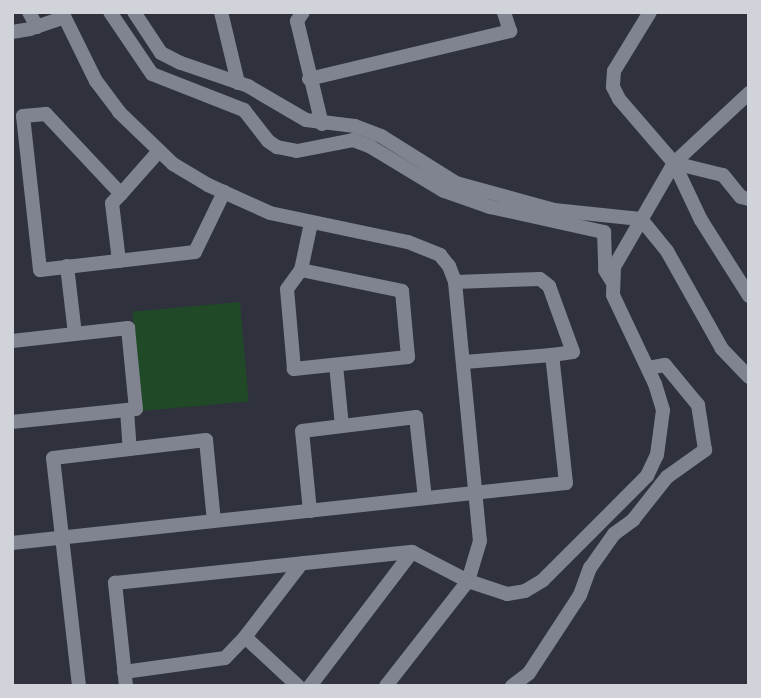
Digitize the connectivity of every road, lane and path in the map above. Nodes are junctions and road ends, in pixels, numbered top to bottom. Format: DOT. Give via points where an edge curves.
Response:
graph roads {
  1 [pos="29,12"];
  2 [pos="110,12"];
  3 [pos="134,12"];
  4 [pos="221,12"];
  5 [pos="303,12"];
  6 [pos="504,12"];
  7 [pos="650,12"];
  8 [pos="63,14"];
  9 [pos="37,27"];
  10 [pos="12,32"];
  11 [pos="309,79"];
  12 [pos="238,83"];
  13 [pos="749,93"];
  14 [pos="322,124"];
  15 [pos="159,151"];
  16 [pos="674,163"];
  17 [pos="223,192"];
  18 [pos="121,194"];
  19 [pos="749,199"];
  20 [pos="641,219"];
  21 [pos="311,223"];
  22 [pos="119,261"];
  23 [pos="67,266"];
  24 [pos="301,271"];
  25 [pos="612,281"];
  26 [pos="455,282"];
  27 [pos="749,296"];
  28 [pos="75,334"];
  29 [pos="12,341"];
  30 [pos="552,355"];
  31 [pos="464,362"];
  32 [pos="336,365"];
  33 [pos="648,368"];
  34 [pos="749,377"];
  35 [pos="127,410"];
  36 [pos="12,422"];
  37 [pos="342,426"];
  38 [pos="131,449"];
  39 [pos="477,492"];
  40 [pos="425,498"];
  41 [pos="310,510"];
  42 [pos="214,521"];
  43 [pos="62,537"];
  44 [pos="12,543"];
  45 [pos="411,552"];
  46 [pos="302,563"];
  47 [pos="468,581"];
  48 [pos="245,637"];
  49 [pos="125,679"];
  50 [pos="79,686"];
  51 [pos="298,686"];
  52 [pos="310,686"];
  53 [pos="386,686"];
  54 [pos="512,686"];
  1 -- 9 [label="street"];
  2 -- 25 [label="street" via="152,74 244,110 277,147 297,151 353,140 444,191 490,207 604,232 605,270"];
  3 -- 12 [label="street" via="161,53"];
  4 -- 12 [label="street"];
  5 -- 11 [label="street" via="297,22"];
  6 -- 11 [label="street" via="510,32"];
  7 -- 16 [label="street" via="614,71 613,87"];
  8 -- 9 [label="street"];
  8 -- 15 [label="street" via="96,81 119,112"];
  9 -- 10 [label="street"];
  11 -- 14 [label="street"];
  12 -- 14 [label="street" via="289,112"];
  13 -- 16 [label="street"];
  14 -- 20 [label="street" via="355,126 381,136 456,183 482,192 554,210"];
  15 -- 17 [label="street"];
  15 -- 18 [label="street"];
  16 -- 19 [label="street" via="723,175 741,197"];
  16 -- 20 [label="street"];
  16 -- 27 [label="street" via="701,220"];
  17 -- 21 [label="street" via="270,213"];
  17 -- 22 [label="street" via="195,252"];
  18 -- 22 [label="street" via="113,203"];
  18 -- 23 [label="street" via="46,114 23,116 40,270"];
  20 -- 25 [label="street" via="614,267"];
  20 -- 34 [label="street" via="667,251 722,349"];
  21 -- 24 [label="street"];
  21 -- 26 [label="street" via="426,248 440,255"];
  22 -- 23 [label="street"];
  23 -- 28 [label="street"];
  24 -- 32 [label="street" via="287,289 294,369"];
  24 -- 32 [label="street" via="402,291 408,357"];
  25 -- 33 [label="street" via="613,295"];
  26 -- 30 [label="street" via="540,279 549,286 573,352"];
  26 -- 31 [label="street"];
  28 -- 29 [label="street"];
  28 -- 35 [label="street" via="128,328 136,409"];
  30 -- 31 [label="street"];
  30 -- 39 [label="street" via="566,483"];
  31 -- 39 [label="street"];
  32 -- 37 [label="street"];
  33 -- 47 [label="street" via="663,410 657,455 647,476 543,580 525,591 507,594"];
  33 -- 54 [label="street" via="665,365 698,405 705,450 667,477 633,520 614,534 529,673"];
  35 -- 36 [label="street"];
  35 -- 38 [label="street"];
  37 -- 40 [label="street" via="416,417"];
  37 -- 41 [label="street" via="302,431"];
  38 -- 42 [label="street" via="206,440"];
  38 -- 43 [label="street" via="53,458"];
  39 -- 40 [label="street"];
  39 -- 47 [label="street" via="480,541"];
  40 -- 41 [label="street"];
  41 -- 42 [label="street"];
  42 -- 43 [label="street"];
  43 -- 44 [label="street"];
  43 -- 50 [label="street"];
  45 -- 46 [label="street"];
  45 -- 47 [label="street"];
  45 -- 52 [label="street"];
  46 -- 48 [label="street"];
  46 -- 49 [label="street" via="115,583"];
  47 -- 53 [label="street"];
  48 -- 49 [label="street" via="225,658"];
  48 -- 51 [label="street"];
}
